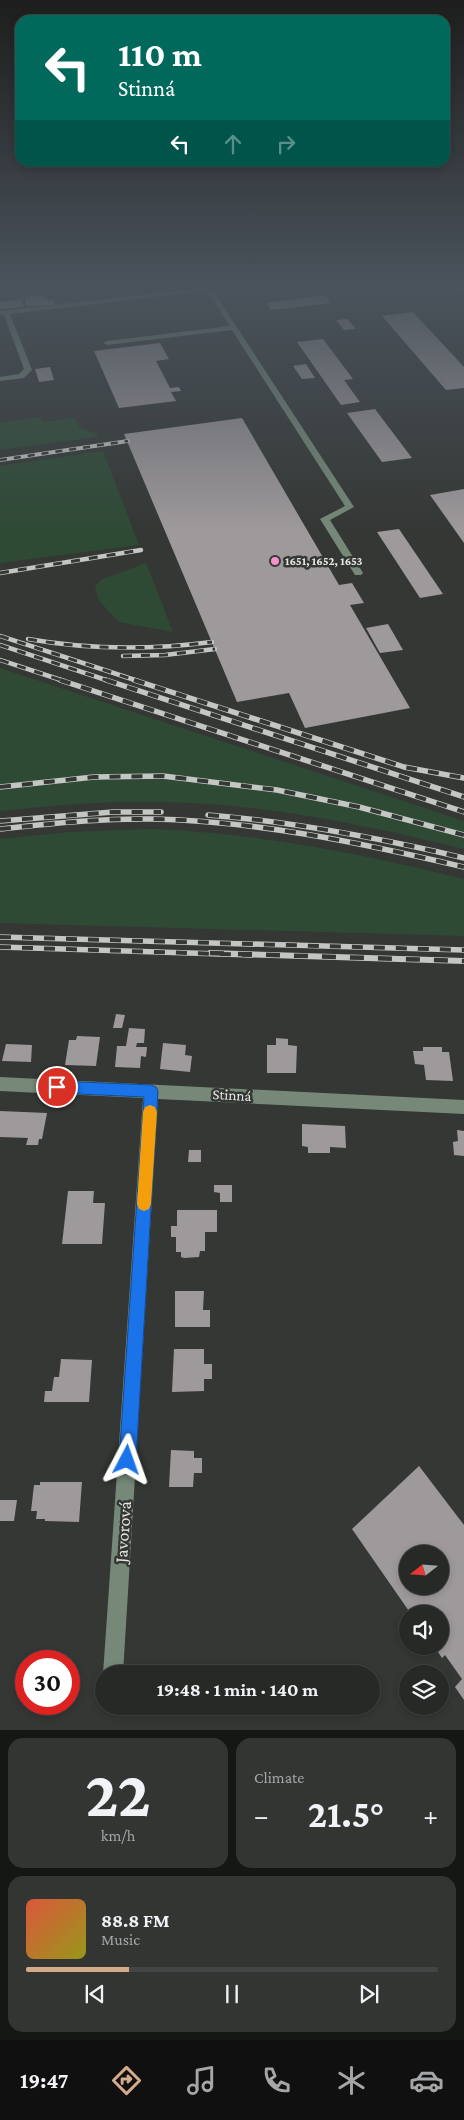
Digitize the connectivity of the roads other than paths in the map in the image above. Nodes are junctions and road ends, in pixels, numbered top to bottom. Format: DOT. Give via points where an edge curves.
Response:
graph roads {
  1 [pos="28,370"];
  2 [pos="261,370"];
  3 [pos="0,379"];
  4 [pos="358,573"];
  5 [pos="0,1084"];
  6 [pos="151,1091"];
  7 [pos="464,1107"];
  8 [pos="114,1665"];
  1 -- 3 [label="street" via="21,376"];
  2 -- 4 [label="street" via="350,506 325,519"];
  5 -- 6 [label="street, Stinná"];
  6 -- 7 [label="street, Stinná"];
  6 -- 8 [label="street, Javorová"];
}
